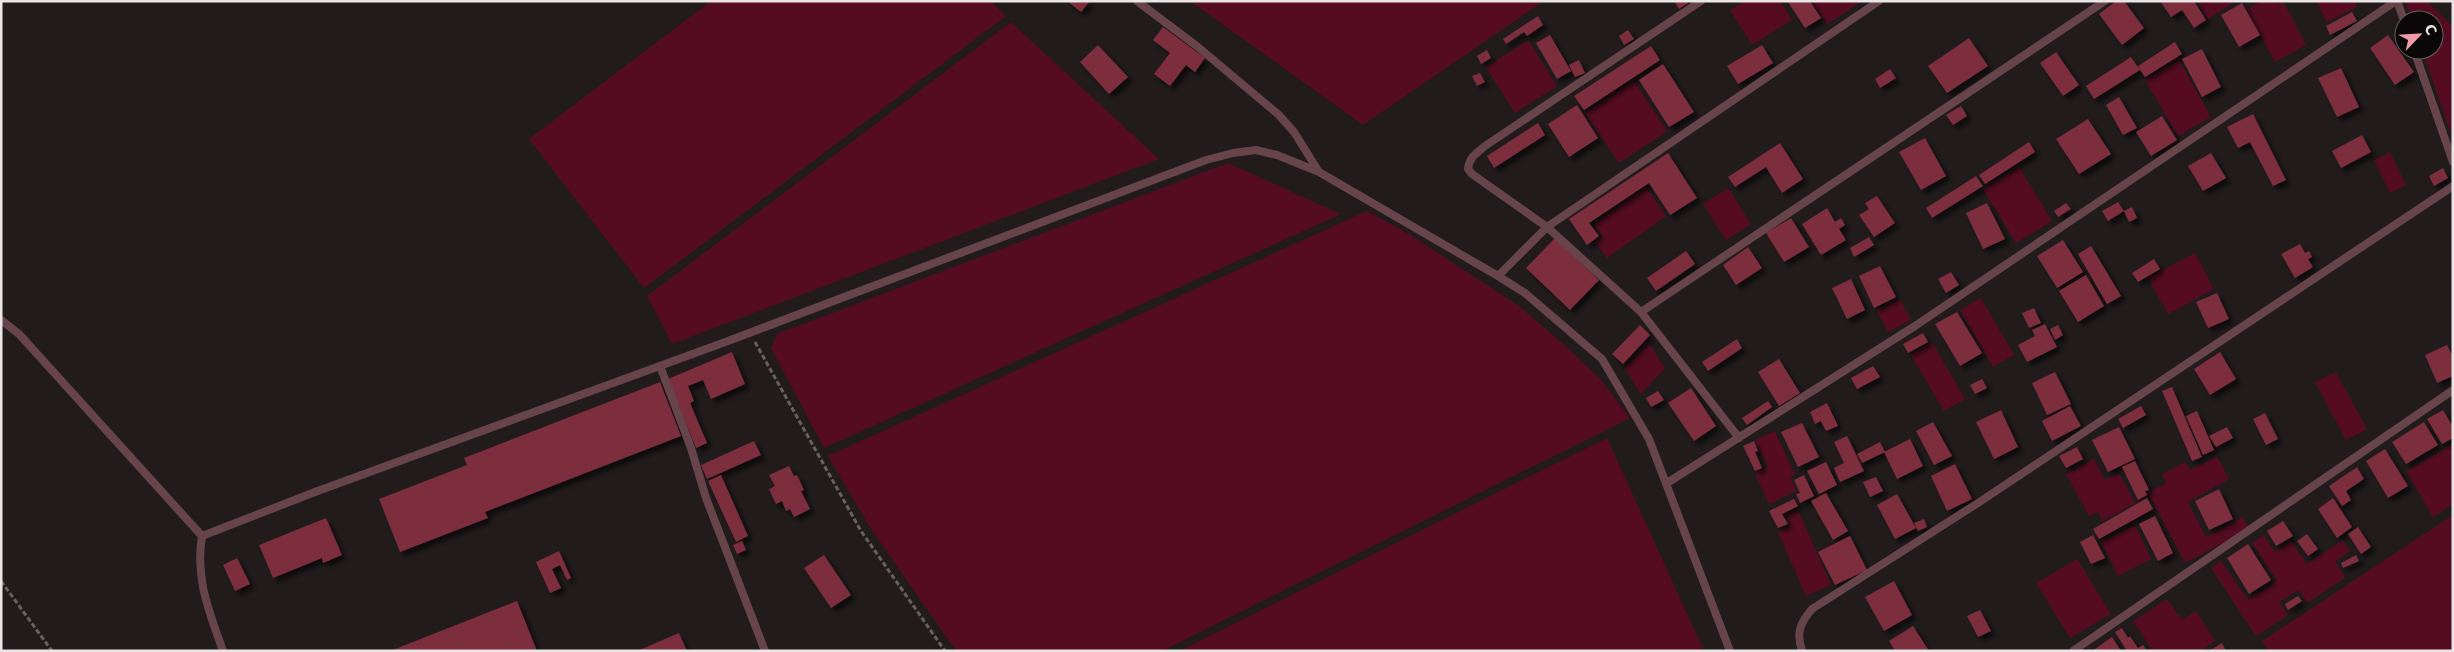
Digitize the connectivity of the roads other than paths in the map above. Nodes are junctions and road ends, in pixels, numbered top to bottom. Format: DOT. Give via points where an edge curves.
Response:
graph roads {
  1 [pos="1137,1"];
  2 [pos="1701,1"];
  3 [pos="1879,1"];
  4 [pos="2105,1"];
  5 [pos="2397,1"];
  6 [pos="2417,60"];
  7 [pos="2453,162"];
  8 [pos="1319,172"];
  9 [pos="2453,186"];
  10 [pos="1547,227"];
  11 [pos="1498,276"];
  12 [pos="1641,312"];
  13 [pos="1,320"];
  14 [pos="660,366"];
  15 [pos="2453,390"];
  16 [pos="1738,438"];
  17 [pos="1667,483"];
  18 [pos="202,536"];
  19 [pos="223,651"];
  20 [pos="765,651"];
  21 [pos="1730,651"];
  22 [pos="1802,651"];
  23 [pos="2073,651"];
  1 -- 8 [label="lane" via="1279,115 1294,132"];
  2 -- 10 [label="lane" via="1472,157 1468,169 1472,174"];
  3 -- 10 [label="lane"];
  4 -- 12 [label="lane"];
  5 -- 16 [label="lane" via="1915,326"];
  6 -- 7 [label="lane"];
  8 -- 11 [label="lane"];
  8 -- 14 [label="lane" via="1256,150 1206,160"];
  9 -- 22 [label="lane" via="1981,501 1812,609 1798,629"];
  10 -- 11 [label="lane"];
  10 -- 12 [label="lane"];
  11 -- 17 [label="lane" via="1525,293 1602,359 1649,439"];
  12 -- 16 [label="lane"];
  13 -- 18 [label="lane" via="18,334"];
  14 -- 18 [label="lane"];
  14 -- 20 [label="lane"];
  15 -- 23 [label="lane"];
  16 -- 17 [label="lane"];
  17 -- 21 [label="lane"];
  18 -- 19 [label="lane" via="201,584"];
}
